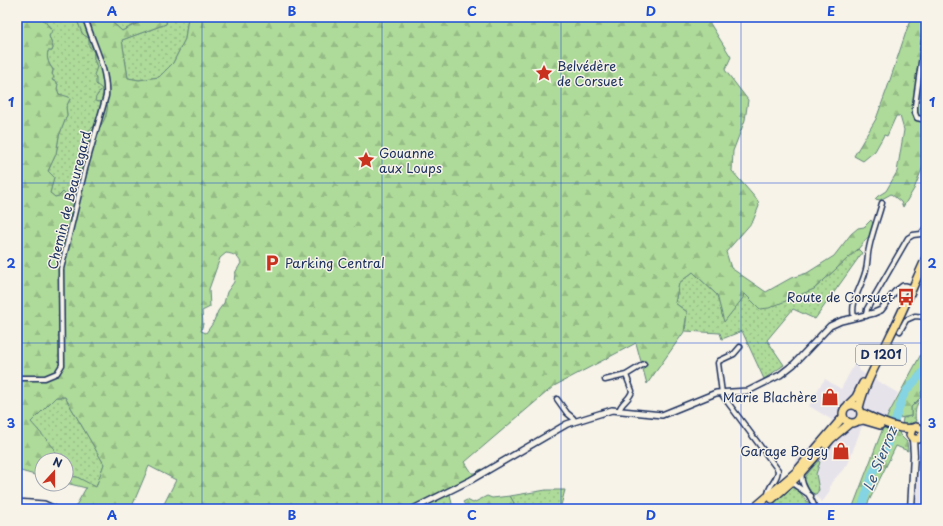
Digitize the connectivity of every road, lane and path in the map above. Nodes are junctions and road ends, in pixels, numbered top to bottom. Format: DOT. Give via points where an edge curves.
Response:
graph roads {
  1 [pos="85,17"];
  2 [pos="926,27"];
  3 [pos="924,120"];
  4 [pos="882,203"];
  5 [pos="924,230"];
  6 [pos="926,258"];
  7 [pos="912,288"];
  8 [pos="906,302"];
  9 [pos="866,316"];
  10 [pos="926,317"];
  11 [pos="854,318"];
  12 [pos="900,331"];
  13 [pos="740,347"];
  14 [pos="644,364"];
  15 [pos="626,375"];
  16 [pos="17,378"];
  17 [pos="605,380"];
  18 [pos="722,394"];
  19 [pos="557,399"];
  20 [pos="848,406"];
  21 [pos="619,411"];
  22 [pos="861,411"];
  23 [pos="843,417"];
  24 [pos="575,421"];
  25 [pos="859,421"];
  26 [pos="850,423"];
  27 [pos="881,424"];
  28 [pos="919,434"];
  29 [pos="811,456"];
  30 [pos="802,472"];
  31 [pos="793,482"];
  32 [pos="768,496"];
  33 [pos="810,496"];
  34 [pos="17,502"];
  35 [pos="911,508"];
  36 [pos="55,509"];
  37 [pos="413,509"];
  38 [pos="754,509"];
  39 [pos="815,509"];
  1 -- 16 [label="street, Chemin de Beauregard" via="103,70 106,96 61,269 62,366 57,374 45,378"];
  2 -- 3 [label="street" via="915,106 917,118"];
  4 -- 11 [label="street" via="869,244 866,272 854,303"];
  5 -- 9 [label="street" via="921,234 908,238 867,309"];
  6 -- 7 [label="main road, D 1201"];
  7 -- 8 [label="main road, D 1201"];
  7 -- 9 [label="street" via="903,286 881,310"];
  8 -- 20 [label="main road, D 1201" via="856,397"];
  8 -- 22 [label="main road, D 1201" via="868,383"];
  9 -- 11 [label="street"];
  10 -- 12 [label="street" via="915,316 906,320"];
  11 -- 18 [label="street" via="830,326 780,375 748,391"];
  13 -- 18 [label="street" via="734,354 718,363"];
  14 -- 15 [label="street"];
  15 -- 17 [label="street"];
  15 -- 21 [label="street" via="632,391 630,398 621,405"];
  18 -- 21 [label="street" via="704,397 662,415"];
  18 -- 32 [label="street" via="778,470 776,480 768,490"];
  19 -- 24 [label="street"];
  20 -- 22 [label="main road" via="854,405"];
  20 -- 23 [label="main road" via="844,409"];
  21 -- 24 [label="street" via="604,412"];
  22 -- 25 [label="main road"];
  22 -- 27 [label="main road"];
  23 -- 26 [label="main road"];
  23 -- 29 [label="main road"];
  24 -- 37 [label="street" via="471,480"];
  25 -- 26 [label="main road"];
  25 -- 27 [label="main road"];
  26 -- 30 [label="main road" via="831,439"];
  27 -- 28 [label="main road"];
  28 -- 35 [label="main road" via="914,455"];
  29 -- 31 [label="street" via="792,478"];
  29 -- 32 [label="main road"];
  30 -- 31 [label="main road"];
  30 -- 33 [label="street" via="803,484"];
  31 -- 33 [label="street"];
  31 -- 38 [label="main road" via="767,503"];
  32 -- 38 [label="main road"];
  33 -- 39 [label="street"];
  34 -- 36 [label="street" via="44,504"];
}
